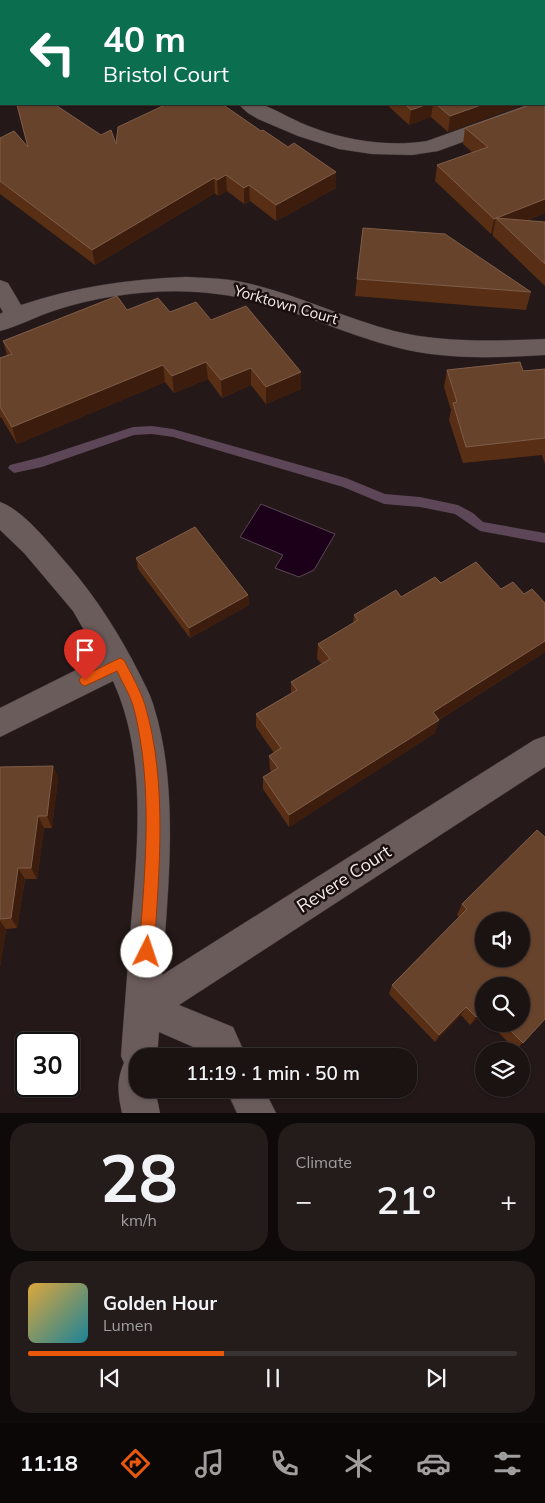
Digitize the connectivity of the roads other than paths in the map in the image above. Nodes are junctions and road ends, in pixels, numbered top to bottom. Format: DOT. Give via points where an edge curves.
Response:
graph roads {
  1 [pos="250,105"];
  2 [pos="545,106"];
  3 [pos="0,288"];
  4 [pos="8,319"];
  5 [pos="545,347"];
  6 [pos="0,513"];
  7 [pos="120,663"];
  8 [pos="0,723"];
  9 [pos="545,750"];
  10 [pos="143,1008"];
  11 [pos="140,1048"];
  12 [pos="224,1048"];
  13 [pos="138,1098"];
  14 [pos="249,1098"];
  15 [pos="141,1113"];
  16 [pos="257,1113"];
  1 -- 2 [label="street" via="265,115 340,144 412,150 431,147"];
  3 -- 4 [label="street"];
  4 -- 5 [label="street, Yorktown Court" via="62,301 119,289 193,284 242,290 418,344"];
  6 -- 7 [label="street" via="34,545 82,603"];
  7 -- 8 [label="street"];
  7 -- 10 [label="street" via="138,703 148,744 152,798 153,859"];
  9 -- 10 [label="street, Revere Court"];
  10 -- 11 [label="street"];
  10 -- 12 [label="street" via="220,1040"];
  13 -- 15 [label="street"];
  14 -- 16 [label="street"];
}
